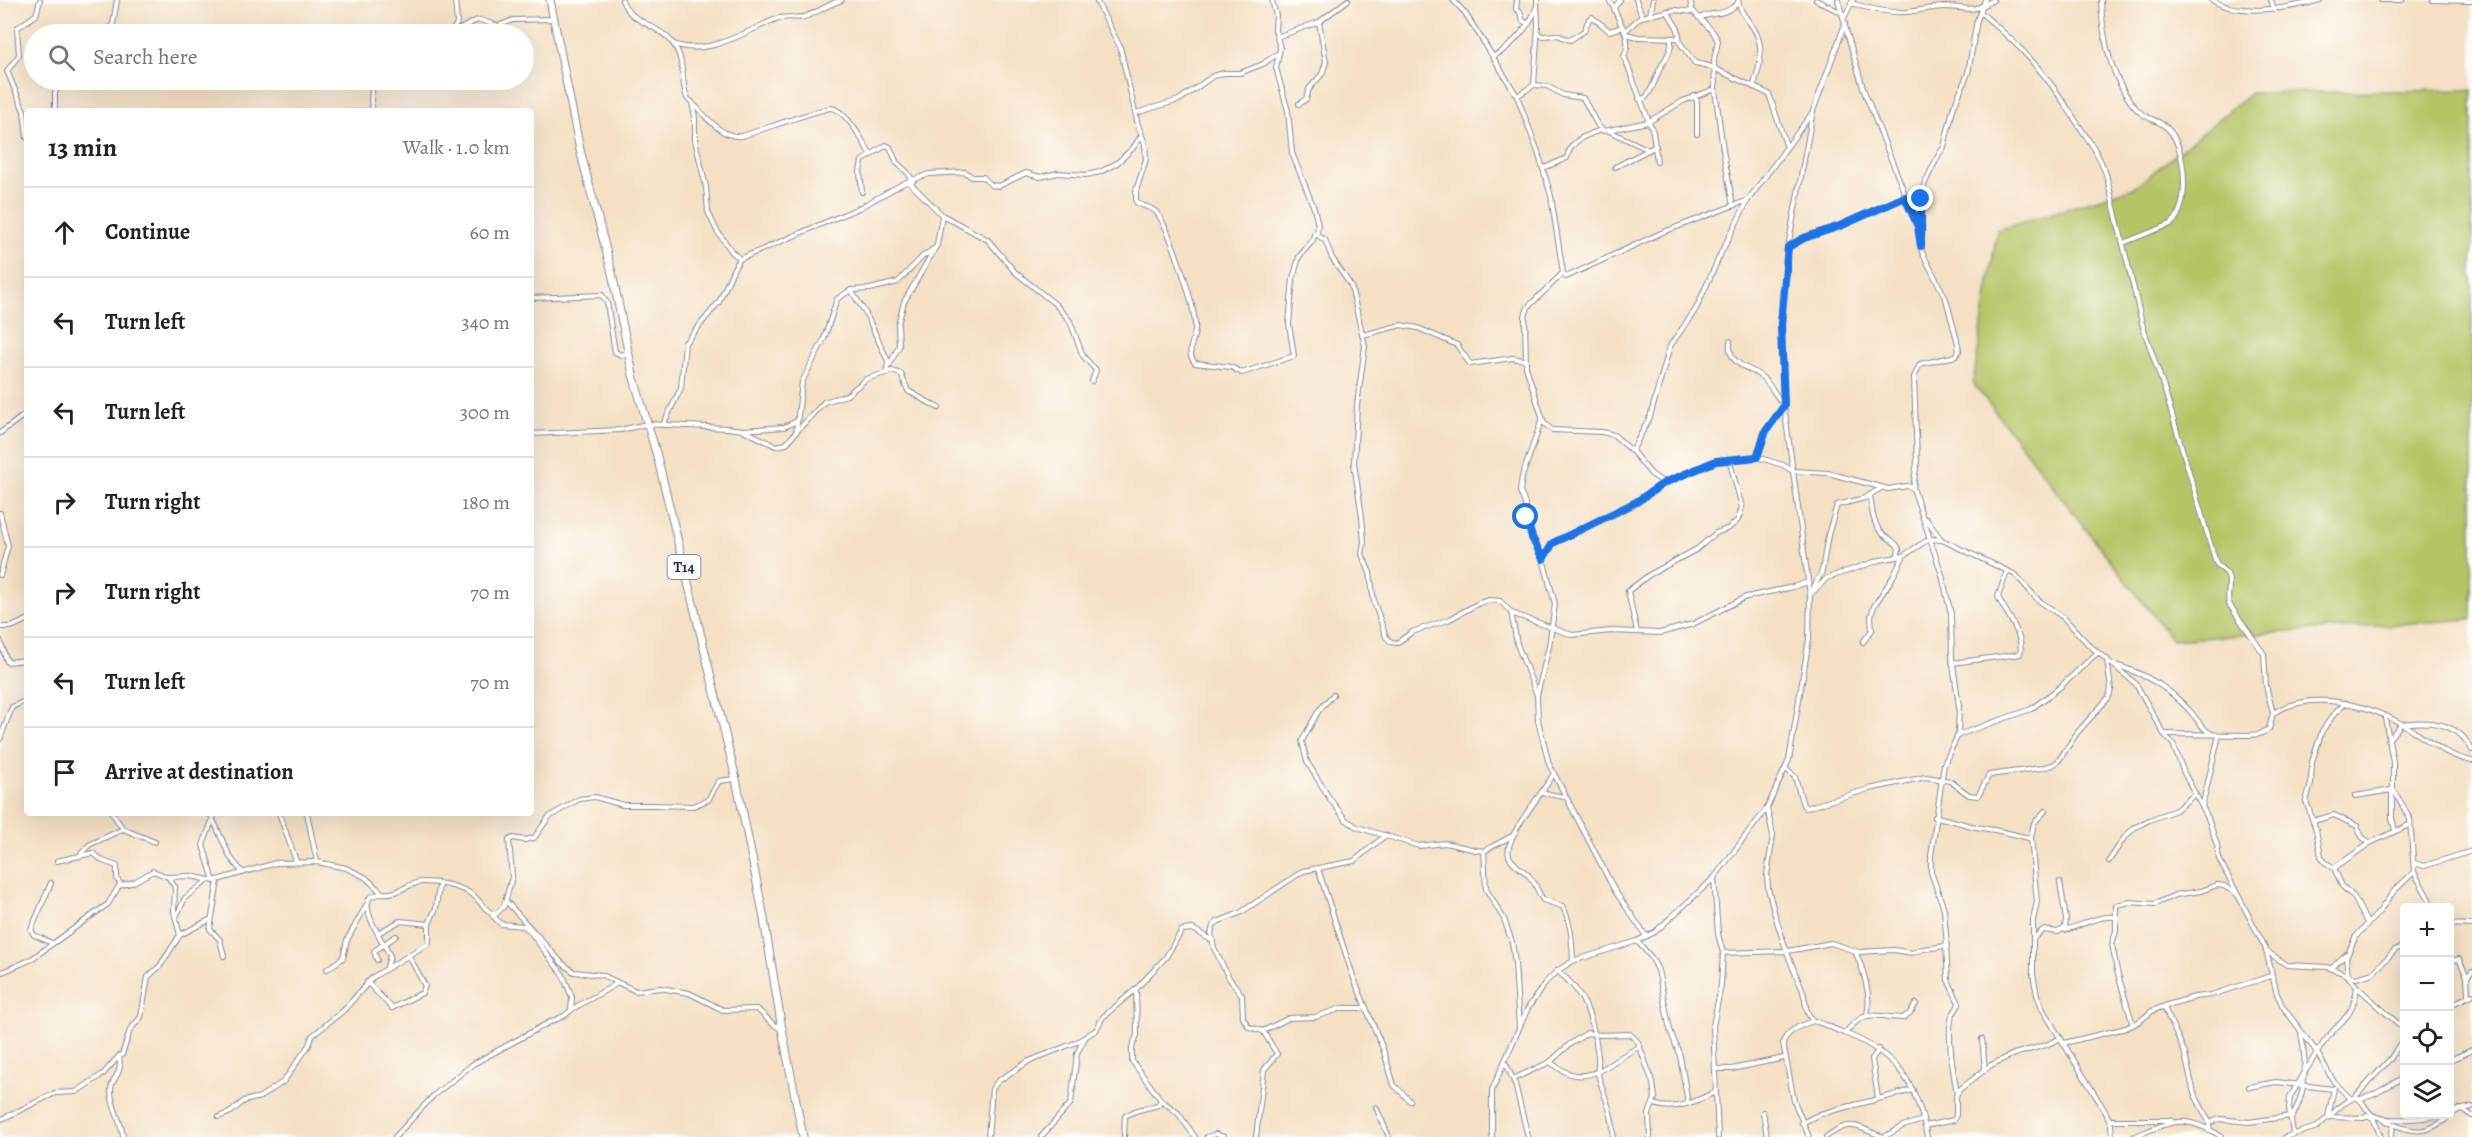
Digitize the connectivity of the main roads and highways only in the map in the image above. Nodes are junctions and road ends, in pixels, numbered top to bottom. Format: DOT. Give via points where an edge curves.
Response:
graph roads {
  1 [pos="550,0"];
  2 [pos="803,1137"];
  1 -- 2 [label="highway, T14" via="580,150 628,353 736,779"];
}
